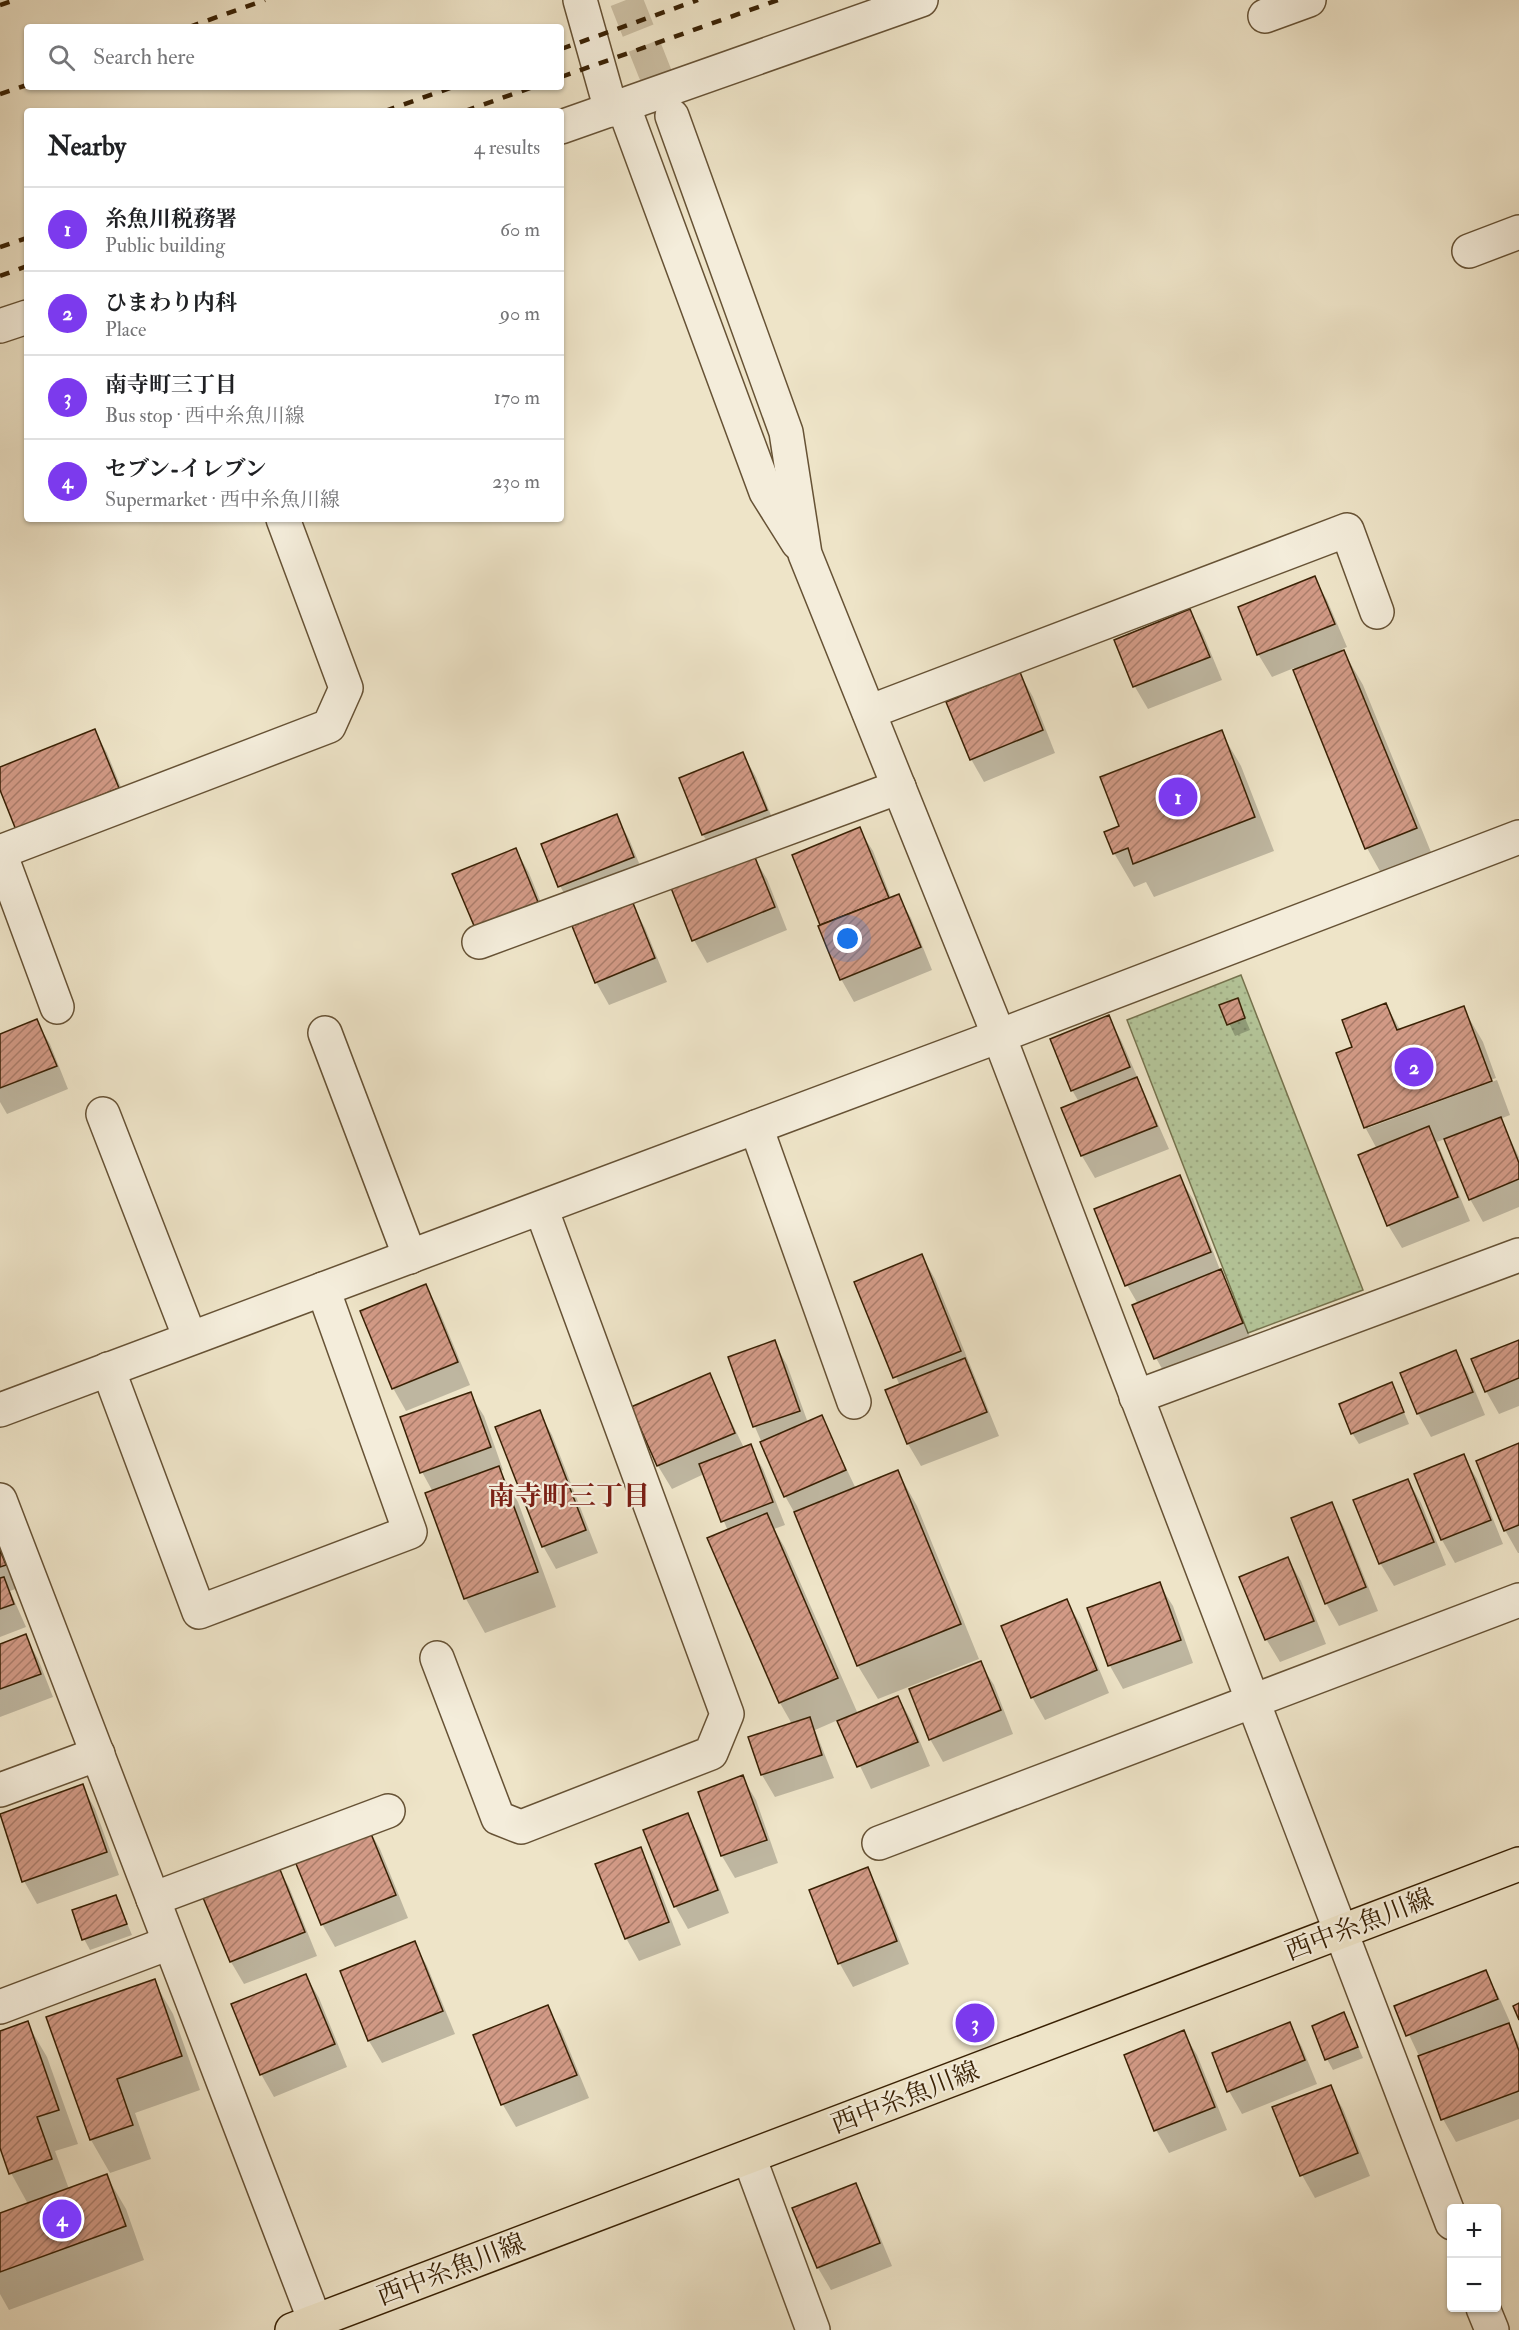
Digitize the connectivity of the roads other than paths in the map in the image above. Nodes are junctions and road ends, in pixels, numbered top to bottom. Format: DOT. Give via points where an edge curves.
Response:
graph roads {
  1 [pos="580,0"];
  2 [pos="921,0"];
  3 [pos="1309,0"];
  4 [pos="1265,16"];
  5 [pos="617,107"];
  6 [pos="672,116"];
  7 [pos="564,126"];
  8 [pos="1519,232"];
  9 [pos="1469,251"];
  10 [pos="24,318"];
  11 [pos="0,326"];
  12 [pos="284,522"];
  13 [pos="805,554"];
  14 [pos="1377,612"];
  15 [pos="869,712"];
  16 [pos="899,787"];
  17 [pos="1519,837"];
  18 [pos="0,852"];
  19 [pos="478,942"];
  20 [pos="57,1007"];
  21 [pos="325,1033"];
  22 [pos="999,1036"];
  23 [pos="103,1114"];
  24 [pos="756,1127"];
  25 [pos="541,1208"];
  26 [pos="1519,1255"];
  27 [pos="410,1257"];
  28 [pos="323,1289"];
  29 [pos="190,1338"];
  30 [pos="108,1369"];
  31 [pos="1136,1397"];
  32 [pos="854,1402"];
  33 [pos="0,1410"];
  34 [pos="0,1500"];
  35 [pos="1519,1600"];
  36 [pos="438,1658"];
  37 [pos="1253,1701"];
  38 [pos="98,1754"];
  39 [pos="0,1790"];
  40 [pos="388,1812"];
  41 [pos="879,1843"];
  42 [pos="1519,1864"];
  43 [pos="153,1899"];
  44 [pos="1342,1930"];
  45 [pos="169,1943"];
  46 [pos="0,2007"];
  47 [pos="749,2157"];
  48 [pos="1447,2210"];
  49 [pos="1485,2312"];
  50 [pos="314,2325"];
  51 [pos="813,2330"];
  52 [pos="1492,2330"];
  1 -- 5 [label="street"];
  2 -- 5 [label="street"];
  3 -- 4 [label="street"];
  5 -- 7 [label="street"];
  5 -- 13 [label="street" via="766,492"];
  6 -- 13 [label="street" via="786,432"];
  8 -- 9 [label="street"];
  10 -- 11 [label="street"];
  12 -- 18 [label="street" via="346,688 328,726"];
  13 -- 15 [label="street"];
  14 -- 15 [label="street" via="1347,530"];
  15 -- 16 [label="street"];
  16 -- 19 [label="street"];
  16 -- 22 [label="street"];
  17 -- 22 [label="street"];
  18 -- 20 [label="street"];
  21 -- 27 [label="street"];
  22 -- 24 [label="street"];
  22 -- 31 [label="street"];
  23 -- 29 [label="street"];
  24 -- 25 [label="street"];
  24 -- 32 [label="street"];
  25 -- 27 [label="street"];
  25 -- 36 [label="street" via="727,1714 711,1753 521,1827 498,1818"];
  26 -- 31 [label="street"];
  27 -- 28 [label="street"];
  28 -- 29 [label="street"];
  28 -- 30 [label="street" via="410,1532 198,1612"];
  29 -- 30 [label="street"];
  30 -- 33 [label="street"];
  31 -- 37 [label="street"];
  34 -- 38 [label="street"];
  35 -- 37 [label="street"];
  37 -- 41 [label="street"];
  37 -- 44 [label="street"];
  38 -- 39 [label="street"];
  38 -- 43 [label="street"];
  40 -- 43 [label="street"];
  42 -- 44 [label="main road, 西中糸魚川線"];
  43 -- 45 [label="street"];
  44 -- 47 [label="main road, 西中糸魚川線"];
  44 -- 48 [label="street"];
  45 -- 46 [label="street"];
  45 -- 50 [label="street"];
  47 -- 50 [label="main road, 西中糸魚川線"];
  47 -- 51 [label="street"];
  49 -- 52 [label="street"];
}
